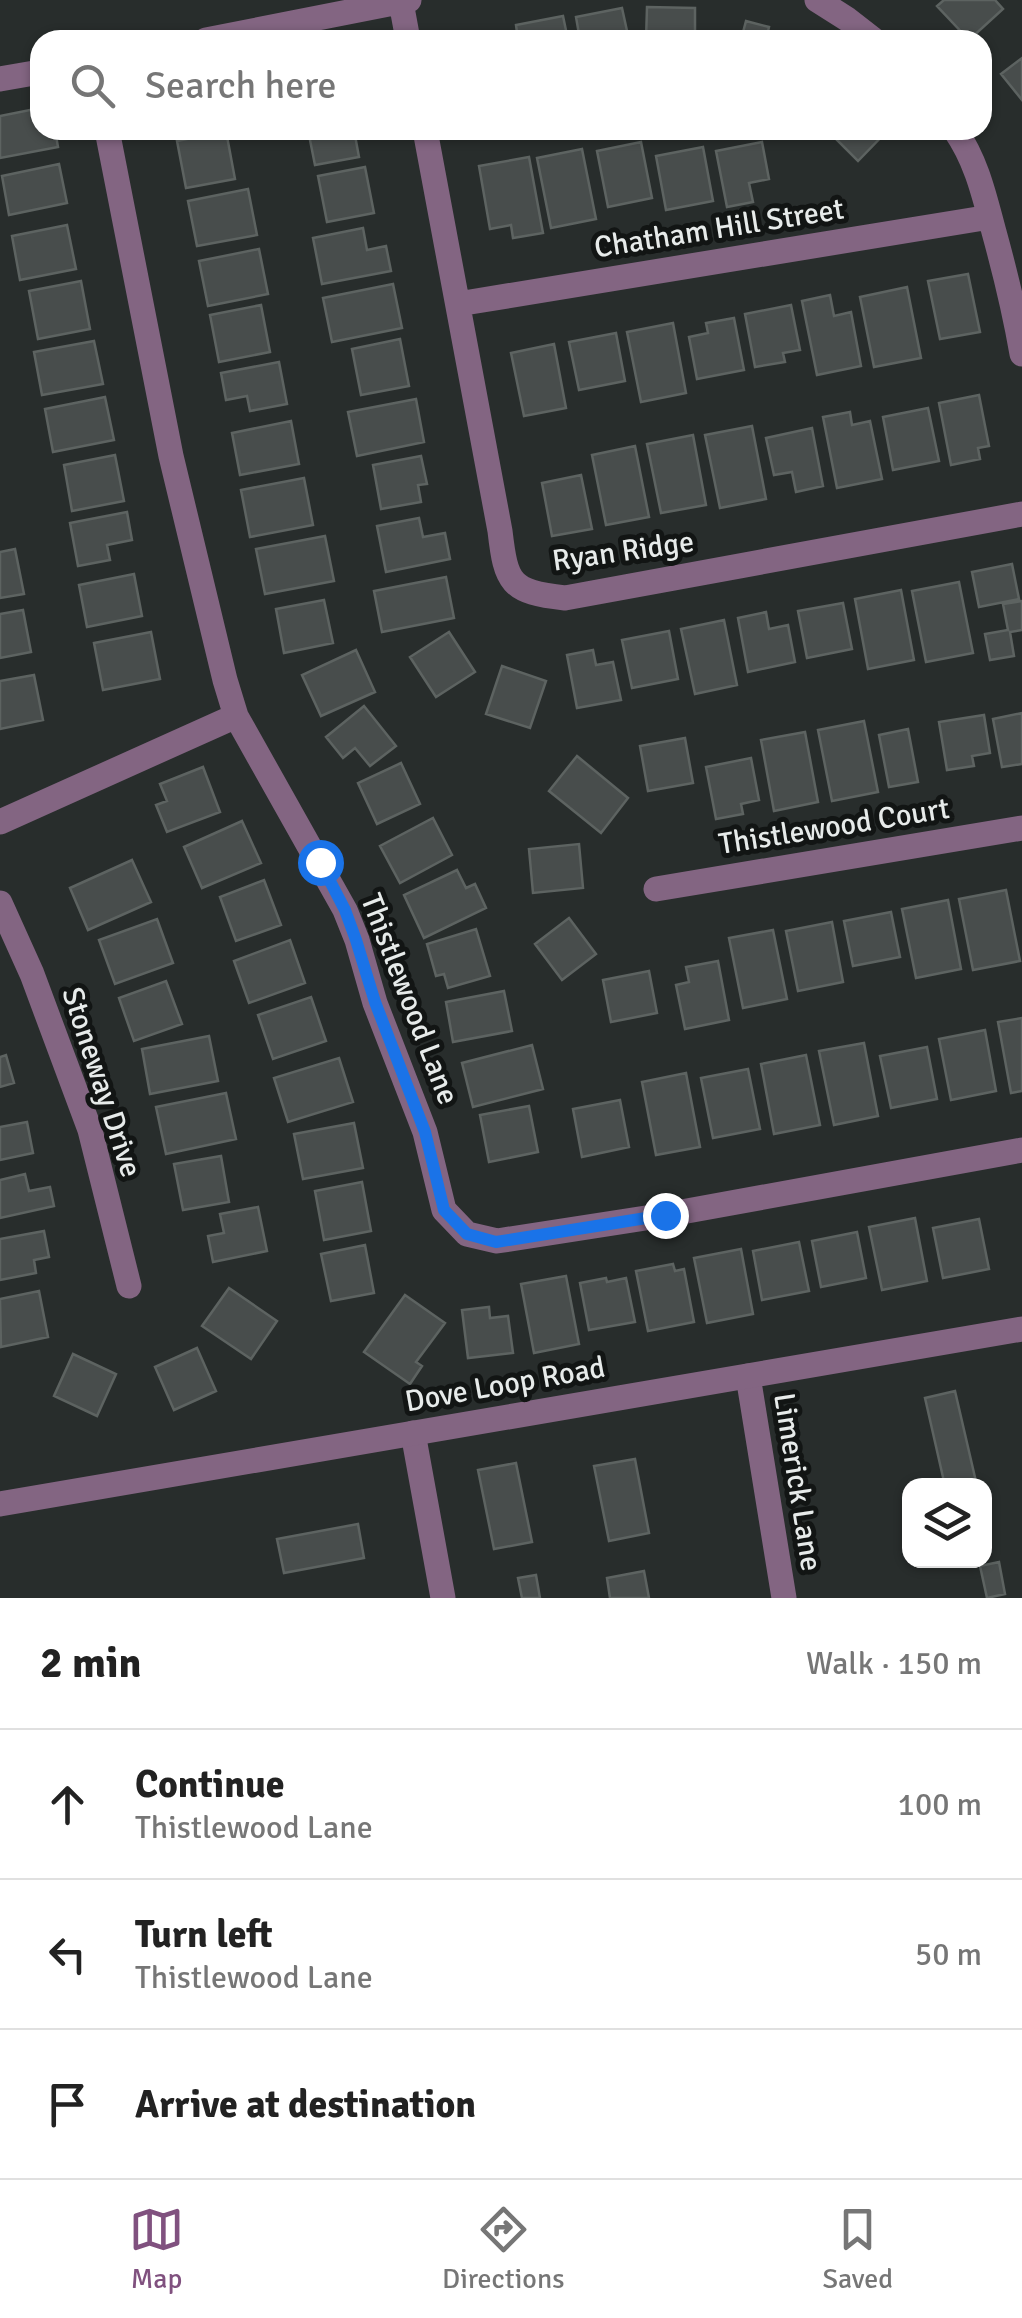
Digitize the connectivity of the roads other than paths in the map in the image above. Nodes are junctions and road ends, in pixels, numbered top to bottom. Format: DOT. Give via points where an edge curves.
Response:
graph roads {
  1 [pos="817,0"];
  2 [pos="405,1"];
  3 [pos="853,9"];
  4 [pos="257,30"];
  5 [pos="407,30"];
  6 [pos="867,30"];
  7 [pos="30,74"];
  8 [pos="0,79"];
  9 [pos="109,140"];
  10 [pos="427,140"];
  11 [pos="962,140"];
  12 [pos="990,217"];
  13 [pos="458,304"];
  14 [pos="1022,354"];
  15 [pos="1022,514"];
  16 [pos="236,716"];
  17 [pos="0,822"];
  18 [pos="1022,828"];
  19 [pos="656,888"];
  20 [pos="0,903"];
  21 [pos="1022,1150"];
  22 [pos="130,1286"];
  23 [pos="1022,1329"];
  24 [pos="748,1376"];
  25 [pos="413,1433"];
  26 [pos="0,1504"];
  27 [pos="443,1598"];
  28 [pos="784,1598"];
  1 -- 3 [label="street"];
  2 -- 4 [label="street"];
  2 -- 5 [label="street"];
  3 -- 6 [label="street"];
  7 -- 8 [label="street"];
  9 -- 16 [label="street, Thistlewood Lane" via="172,456"];
  10 -- 13 [label="street, Ryan Ridge"];
  11 -- 12 [label="street"];
  12 -- 13 [label="street, Chatham Hill Street"];
  12 -- 14 [label="street"];
  13 -- 15 [label="street, Ryan Ridge" via="504,568 516,584 537,594 565,598"];
  16 -- 17 [label="street"];
  16 -- 21 [label="street, Thistlewood Lane" via="345,910 425,1132 444,1210 467,1234 496,1242"];
  18 -- 19 [label="street, Thistlewood Court"];
  20 -- 22 [label="street, Stoneway Drive" via="90,1130"];
  23 -- 24 [label="street, Dove Loop Road"];
  24 -- 25 [label="street, Dove Loop Road"];
  24 -- 28 [label="street, Limerick Lane"];
  25 -- 26 [label="street, Dove Loop Road"];
  25 -- 27 [label="street"];
}
